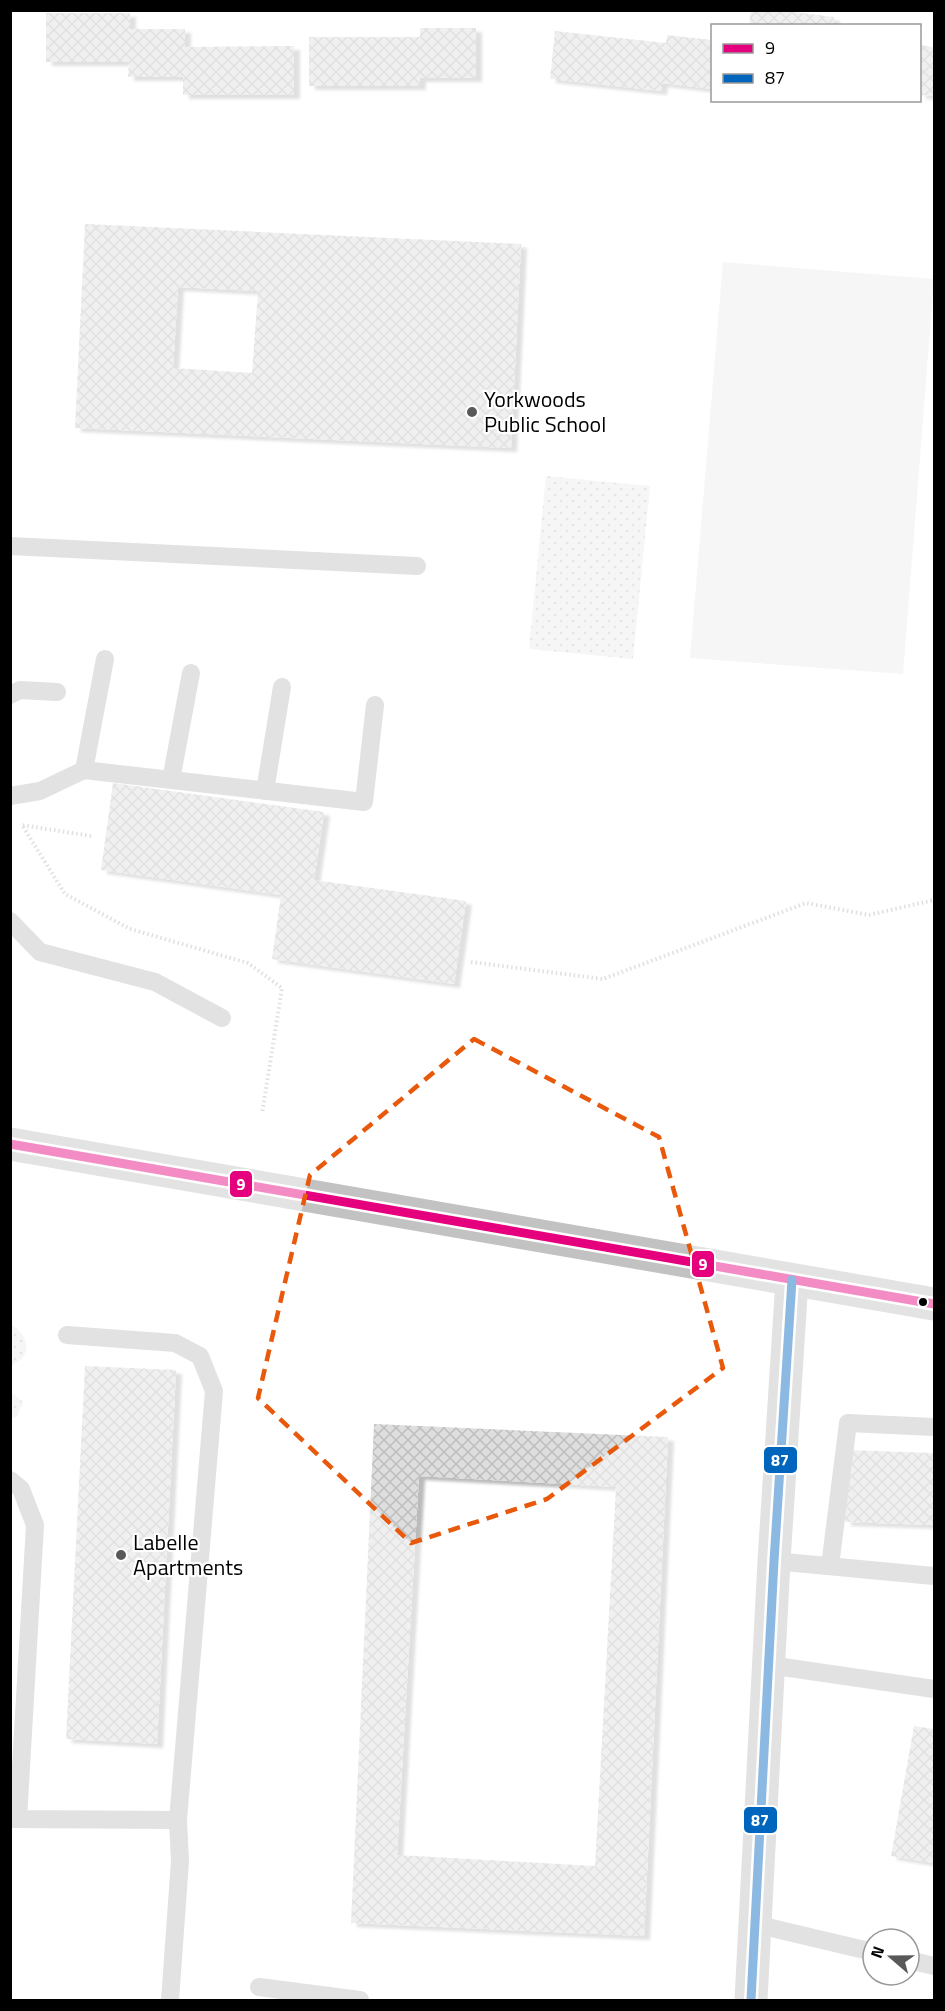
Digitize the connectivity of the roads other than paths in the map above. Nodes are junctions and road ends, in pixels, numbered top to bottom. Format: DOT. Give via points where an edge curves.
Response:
graph roads {
  1 [pos="10,546"];
  2 [pos="417,567"];
  3 [pos="105,659"];
  4 [pos="191,673"];
  5 [pos="282,687"];
  6 [pos="57,692"];
  7 [pos="10,695"];
  8 [pos="375,705"];
  9 [pos="84,770"];
  10 [pos="171,780"];
  11 [pos="265,791"];
  12 [pos="10,796"];
  13 [pos="10,921"];
  14 [pos="222,1018"];
  15 [pos="10,1144"];
  16 [pos="792,1280"];
  17 [pos="934,1304"];
  18 [pos="67,1335"];
  19 [pos="934,1426"];
  20 [pos="10,1480"];
  21 [pos="774,1561"];
  22 [pos="830,1566"];
  23 [pos="934,1576"];
  24 [pos="769,1665"];
  25 [pos="934,1689"];
  26 [pos="14,1819"];
  27 [pos="178,1820"];
  28 [pos="755,1924"];
  29 [pos="861,1949"];
  30 [pos="259,1987"];
  31 [pos="170,2001"];
  32 [pos="360,2001"];
  33 [pos="751,2001"];
  1 -- 2 [label="lane"];
  3 -- 9 [label="lane"];
  4 -- 10 [label="lane"];
  5 -- 11 [label="lane"];
  6 -- 7 [label="lane" via="20,690"];
  8 -- 11 [label="lane" via="364,802"];
  9 -- 10 [label="lane"];
  9 -- 12 [label="lane" via="40,791"];
  10 -- 11 [label="lane"];
  13 -- 14 [label="lane" via="40,952 155,982"];
  15 -- 16 [label="main road"];
  16 -- 17 [label="main road"];
  16 -- 21 [label="street"];
  18 -- 27 [label="lane" via="175,1343 200,1356 214,1391"];
  19 -- 22 [label="lane" via="848,1423"];
  20 -- 26 [label="lane" via="21,1489 35,1525"];
  21 -- 22 [label="lane"];
  21 -- 24 [label="street"];
  22 -- 23 [label="lane"];
  24 -- 25 [label="lane"];
  24 -- 28 [label="street"];
  26 -- 27 [label="lane"];
  27 -- 31 [label="lane" via="180,1861"];
  28 -- 29 [label="lane"];
  28 -- 33 [label="street"];
  30 -- 32 [label="lane"];
}
